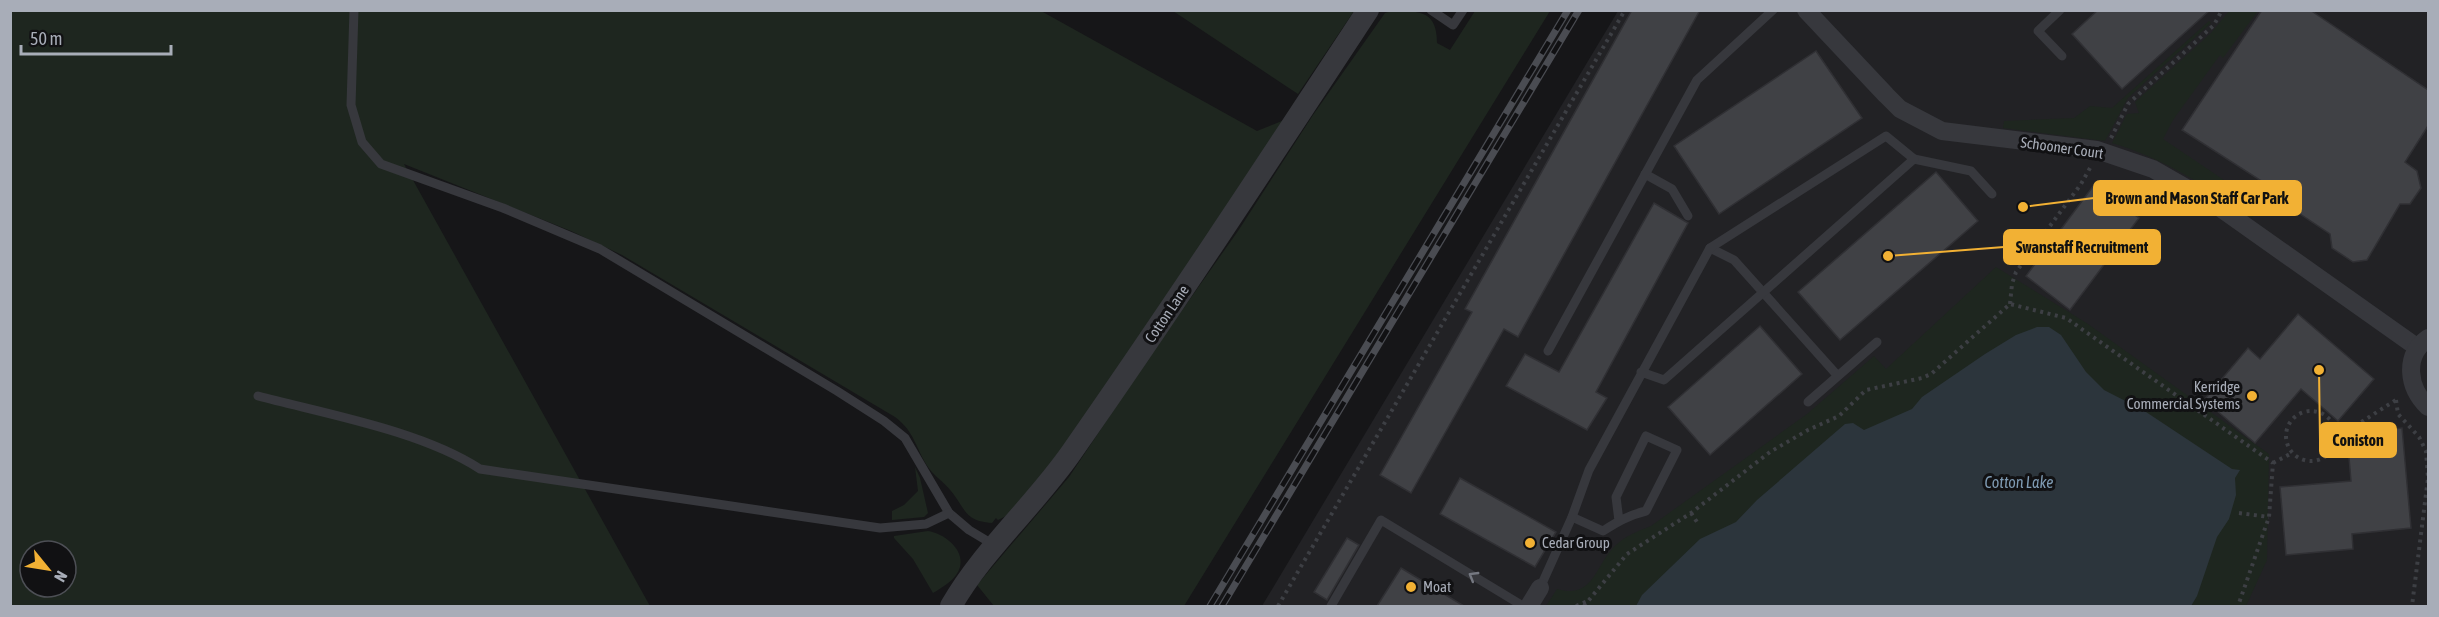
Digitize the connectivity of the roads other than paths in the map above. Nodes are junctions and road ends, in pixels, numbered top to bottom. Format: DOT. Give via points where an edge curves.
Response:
graph roads {
  1 [pos="354,10"];
  2 [pos="1368,10"];
  3 [pos="1431,10"];
  4 [pos="1463,10"];
  5 [pos="1773,10"];
  6 [pos="1806,10"];
  7 [pos="2060,10"];
  8 [pos="2062,56"];
  9 [pos="1914,159"];
  10 [pos="1645,174"];
  11 [pos="1992,194"];
  12 [pos="1688,216"];
  13 [pos="1710,248"];
  14 [pos="1764,294"];
  15 [pos="1877,342"];
  16 [pos="2423,343"];
  17 [pos="1548,351"];
  18 [pos="1641,372"];
  19 [pos="1837,375"];
  20 [pos="258,396"];
  21 [pos="1808,402"];
  22 [pos="2428,407"];
  23 [pos="949,513"];
  24 [pos="1572,517"];
  25 [pos="1619,521"];
  26 [pos="996,546"];
  27 [pos="1540,588"];
  28 [pos="951,606"];
  29 [pos="1331,606"];
  30 [pos="1523,606"];
  31 [pos="1528,606"];
  1 -- 23 [label="lane" via="351,105 362,142 381,164 503,208 600,249 837,391 905,438"];
  2 -- 26 [label="street, Cotton Lane" via="1161,325 1052,480"];
  3 -- 4 [label="lane" via="1454,25"];
  5 -- 10 [label="lane" via="1697,80"];
  6 -- 16 [label="street, Schooner Court" via="1899,109 1942,131 2100,151 2152,170 2216,205"];
  7 -- 8 [label="lane" via="2038,31"];
  9 -- 11 [label="lane" via="1971,171"];
  9 -- 13 [label="lane" via="1886,136"];
  9 -- 14 [label="lane"];
  10 -- 12 [label="lane" via="1672,189"];
  10 -- 17 [label="lane"];
  13 -- 14 [label="lane" via="1734,260"];
  13 -- 18 [label="lane"];
  14 -- 18 [label="lane" via="1665,380"];
  14 -- 19 [label="lane"];
  15 -- 19 [label="lane"];
  16 -- 22 [label="street" via="2411,367 2413,386"];
  18 -- 24 [label="lane" via="1589,470"];
  19 -- 21 [label="lane"];
  20 -- 23 [label="lane" via="391,431 460,456 480,469 880,528 926,524"];
  23 -- 26 [label="lane"];
  24 -- 25 [label="lane" via="1603,531"];
  24 -- 27 [label="lane"];
  25 -- 25 [label="lane" via="1646,511 1677,450 1646,435 1616,497"];
  26 -- 28 [label="street, Cotton Lane"];
  27 -- 31 [label="street"];
  30 -- 29 [label="lane, one-way" via="1381,520"];
}
